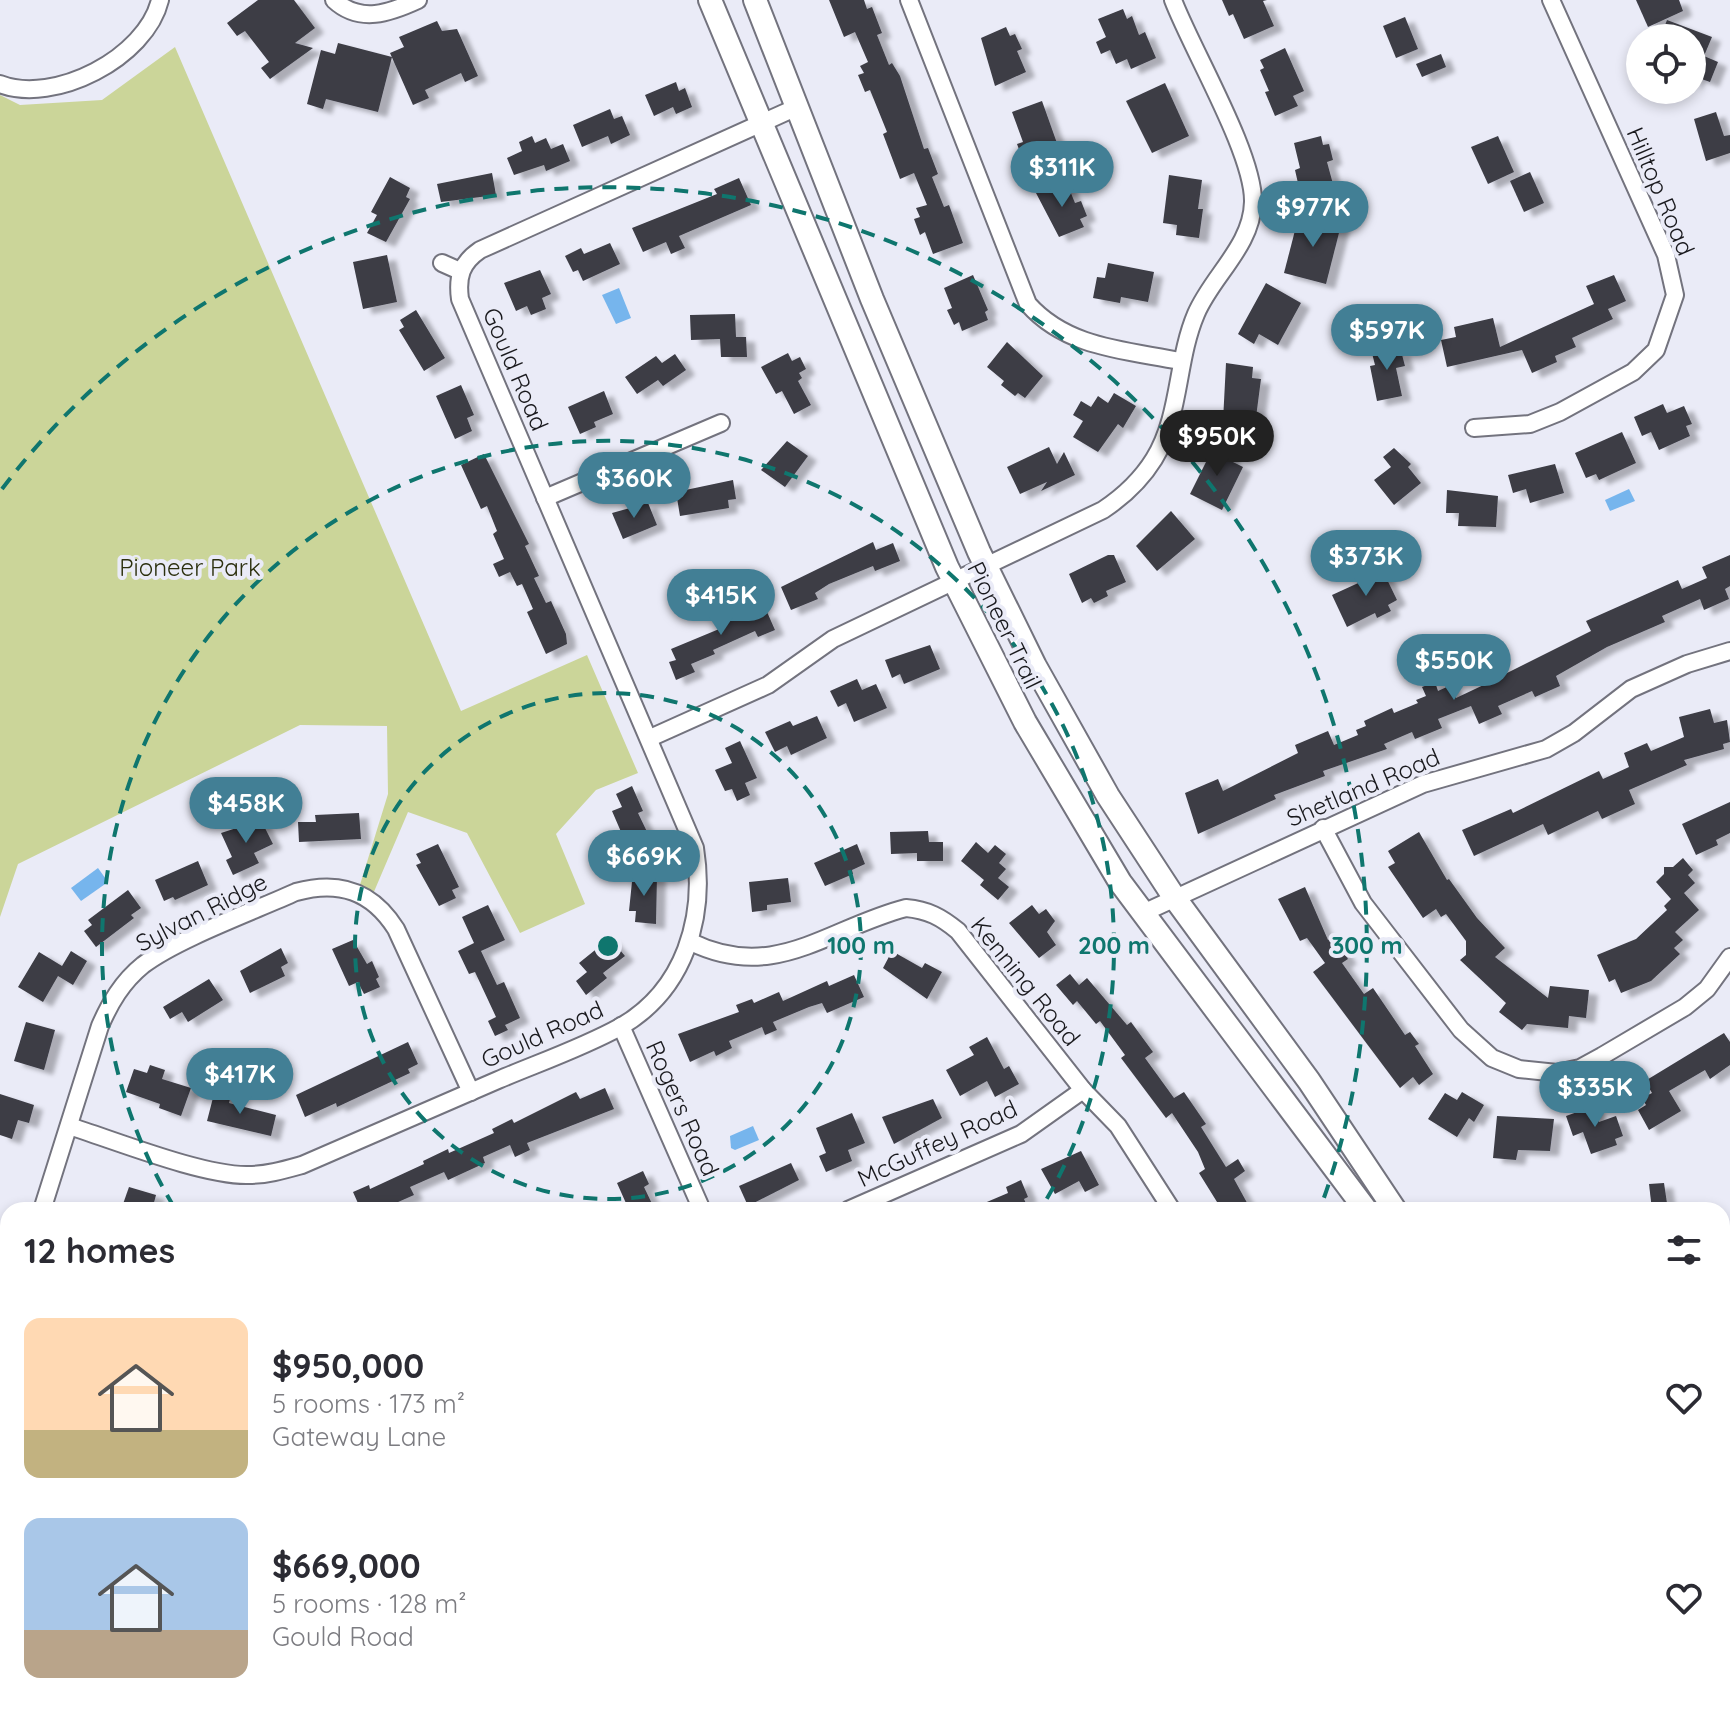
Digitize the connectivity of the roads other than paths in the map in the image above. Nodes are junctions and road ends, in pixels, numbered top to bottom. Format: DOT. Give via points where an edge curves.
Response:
graph roads {
  1 [pos="160,0"];
  2 [pos="334,0"];
  3 [pos="418,0"];
  4 [pos="710,0"];
  5 [pos="755,0"];
  6 [pos="909,0"];
  7 [pos="1173,0"];
  8 [pos="1551,0"];
  9 [pos="0,84"];
  10 [pos="795,108"];
  11 [pos="760,124"];
  12 [pos="442,263"];
  13 [pos="460,271"];
  14 [pos="1180,361"];
  15 [pos="721,423"];
  16 [pos="1474,428"];
  17 [pos="545,498"];
  18 [pos="986,568"];
  19 [pos="954,583"];
  20 [pos="1730,651"];
  21 [pos="650,738"];
  22 [pos="1323,828"];
  23 [pos="1174,897"];
  24 [pos="1143,913"];
  25 [pos="691,942"];
  26 [pos="1730,957"];
  27 [pos="621,1026"];
  28 [pos="1083,1090"];
  29 [pos="471,1092"];
  30 [pos="69,1126"];
  31 [pos="45,1202"];
  32 [pos="698,1202"];
  33 [pos="866,1202"];
  34 [pos="1167,1202"];
  35 [pos="1360,1202"];
  36 [pos="1390,1202"];
  1 -- 9 [label="street" via="142,37 121,59 49,89 18,91"];
  2 -- 3 [label="street" via="353,12 374,16"];
  4 -- 11 [label="main road, Pioneer Trail"];
  5 -- 10 [label="main road, Pioneer Trail"];
  6 -- 14 [label="street" via="1028,304 1054,329 1084,342"];
  7 -- 14 [label="street" via="1247,166 1253,202 1243,239 1197,310"];
  8 -- 16 [label="street, Hilltop Road" via="1666,255 1675,295 1656,350 1633,372 1530,424"];
  10 -- 11 [label="street"];
  10 -- 18 [label="main road, Pioneer Trail"];
  11 -- 13 [label="street" via="480,250"];
  11 -- 19 [label="main road, Pioneer Trail"];
  12 -- 13 [label="street"];
  13 -- 17 [label="street, Gould Road" via="460,299"];
  14 -- 18 [label="street" via="1168,432 1138,481 1103,510"];
  15 -- 17 [label="street"];
  17 -- 21 [label="street, Gould Road"];
  18 -- 19 [label="street"];
  18 -- 23 [label="main road, Pioneer Trail" via="1073,736"];
  19 -- 21 [label="street" via="833,639 768,685"];
  19 -- 24 [label="main road, Pioneer Trail" via="1043,756"];
  20 -- 22 [label="street, Shetland Road" via="1631,689 1546,749 1445,776"];
  21 -- 25 [label="street, Gould Road" via="695,848 700,879"];
  22 -- 23 [label="street, Shetland Road"];
  22 -- 26 [label="street" via="1363,903 1461,1030 1492,1058 1519,1069 1557,1073 1580,1068 1685,1007 1707,989"];
  23 -- 24 [label="street, Shetland Road"];
  23 -- 36 [label="main road, Pioneer Trail"];
  24 -- 35 [label="main road, Pioneer Trail"];
  25 -- 27 [label="street, Gould Road" via="667,983"];
  25 -- 28 [label="street, Kenning Road" via="734,957 784,955 887,913 926,910 958,931"];
  27 -- 29 [label="street, Gould Road"];
  27 -- 32 [label="street, Rogers Road"];
  28 -- 33 [label="street, McGuffey Road" via="1021,1134"];
  28 -- 34 [label="street, Kenning Road" via="1118,1126"];
  29 -- 30 [label="street, Gould Road" via="274,1173 216,1171"];
  29 -- 30 [label="street, Sylvan Ridge" via="384,909 343,887 319,885 166,952 135,973 110,1002"];
  30 -- 31 [label="street, Sylvan Ridge"];
}
